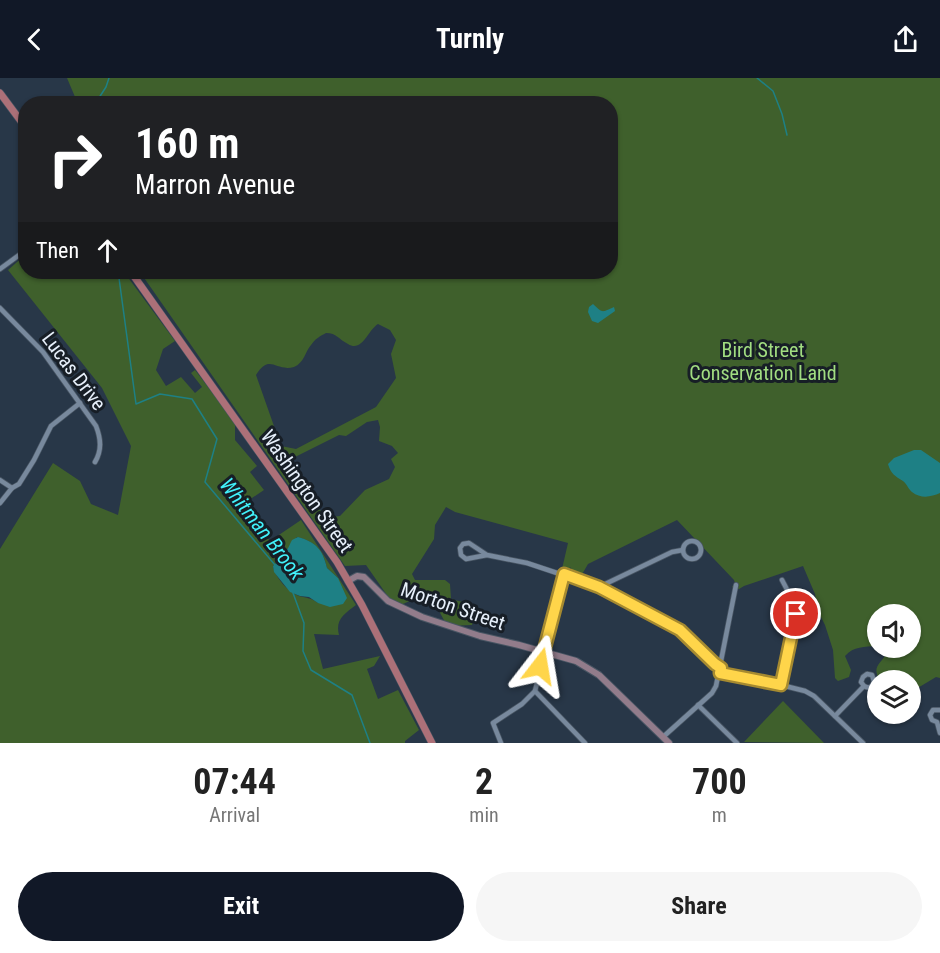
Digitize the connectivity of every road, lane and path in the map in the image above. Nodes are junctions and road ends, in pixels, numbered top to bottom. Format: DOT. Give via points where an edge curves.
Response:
graph roads {
  1 [pos="0,93"];
  2 [pos="18,117"];
  3 [pos="18,256"];
  4 [pos="0,269"];
  5 [pos="136,279"];
  6 [pos="0,308"];
  7 [pos="80,403"];
  8 [pos="95,462"];
  9 [pos="0,480"];
  10 [pos="12,488"];
  11 [pos="0,503"];
  12 [pos="683,550"];
  13 [pos="487,555"];
  14 [pos="564,574"];
  15 [pos="782,580"];
  16 [pos="348,581"];
  17 [pos="736,585"];
  18 [pos="599,587"];
  19 [pos="544,652"];
  20 [pos="721,670"];
  21 [pos="781,685"];
  22 [pos="864,686"];
  23 [pos="535,691"];
  24 [pos="698,705"];
  25 [pos="940,710"];
  26 [pos="835,716"];
  27 [pos="938,722"];
  28 [pos="940,733"];
  29 [pos="663,737"];
  30 [pos="432,743"];
  31 [pos="501,743"];
  32 [pos="585,743"];
  33 [pos="669,743"];
  34 [pos="737,743"];
  35 [pos="863,743"];
  1 -- 2 [label="main road"];
  3 -- 4 [label="street"];
  5 -- 16 [label="main road, Washington Street"];
  6 -- 7 [label="street, Lucas Drive" via="43,352"];
  7 -- 8 [label="street, Lucas Drive" via="99,432 100,450"];
  7 -- 10 [label="street" via="51,426 25,475"];
  9 -- 10 [label="street"];
  10 -- 11 [label="street"];
  12 -- 18 [label="street"];
  13 -- 13 [label="street" via="466,559 460,549 470,543"];
  13 -- 14 [label="street"];
  14 -- 18 [label="street"];
  14 -- 19 [label="street"];
  15 -- 21 [label="street" via="796,611"];
  16 -- 19 [label="street, Morton Street" via="364,577 388,601 422,617"];
  16 -- 30 [label="main road, Washington Street"];
  17 -- 20 [label="street"];
  18 -- 20 [label="street" via="680,630"];
  19 -- 23 [label="street"];
  19 -- 29 [label="street, Morton Street" via="593,670"];
  20 -- 21 [label="street"];
  20 -- 24 [label="street" via="715,688"];
  21 -- 26 [label="street" via="810,693"];
  22 -- 26 [label="street"];
  23 -- 31 [label="street" via="493,723"];
  23 -- 32 [label="street"];
  24 -- 29 [label="street"];
  24 -- 34 [label="street"];
  25 -- 27 [label="street" via="930,714"];
  26 -- 35 [label="street"];
  27 -- 28 [label="street"];
  29 -- 33 [label="street, Morton Street"];
}
